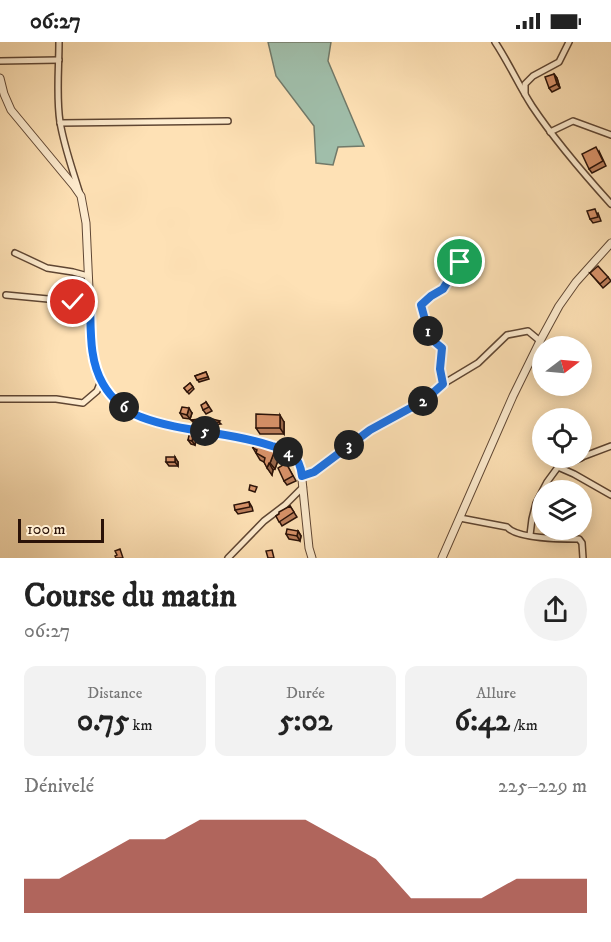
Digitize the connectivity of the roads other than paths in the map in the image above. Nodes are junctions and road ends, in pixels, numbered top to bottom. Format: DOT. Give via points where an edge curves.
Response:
graph roads {
  1 [pos="58,42"];
  2 [pos="495,42"];
  3 [pos="569,42"];
  4 [pos="58,60"];
  5 [pos="0,61"];
  6 [pos="0,78"];
  7 [pos="525,95"];
  8 [pos="228,121"];
  9 [pos="60,123"];
  10 [pos="550,132"];
  11 [pos="611,135"];
  12 [pos="81,196"];
  13 [pos="611,204"];
  14 [pos="611,243"];
  15 [pos="15,253"];
  16 [pos="460,262"];
  17 [pos="88,276"];
  18 [pos="6,295"];
  19 [pos="90,303"];
  20 [pos="534,336"];
  21 [pos="543,336"];
  22 [pos="532,357"];
  23 [pos="530,361"];
  24 [pos="101,381"];
  25 [pos="443,384"];
  26 [pos="0,399"];
  27 [pos="611,446"];
  28 [pos="592,453"];
  29 [pos="557,468"];
  30 [pos="560,468"];
  31 [pos="302,476"];
  32 [pos="303,487"];
  33 [pos="611,495"];
  34 [pos="460,518"];
  35 [pos="530,535"];
  36 [pos="228,558"];
  37 [pos="312,558"];
  38 [pos="442,558"];
  39 [pos="583,558"];
  1 -- 4 [label="street"];
  2 -- 7 [label="street"];
  3 -- 7 [label="street" via="559,62 525,84"];
  4 -- 5 [label="street"];
  4 -- 9 [label="street"];
  6 -- 12 [label="street" via="11,110"];
  7 -- 10 [label="street"];
  8 -- 9 [label="street"];
  9 -- 12 [label="street"];
  10 -- 11 [label="street" via="573,121"];
  10 -- 13 [label="street"];
  12 -- 17 [label="street"];
  14 -- 21 [label="street" via="576,282"];
  15 -- 17 [label="street" via="47,268"];
  16 -- 25 [label="street" via="443,289 421,305 430,338 442,348"];
  17 -- 19 [label="street"];
  18 -- 19 [label="street"];
  19 -- 24 [label="street" via="92,355"];
  20 -- 25 [label="street" via="528,331 507,335 478,363"];
  22 -- 23 [label="street"];
  23 -- 34 [label="street"];
  24 -- 26 [label="street" via="97,391 83,403"];
  24 -- 31 [label="street" via="118,402 139,417 261,442 292,454"];
  25 -- 31 [label="street" via="425,400 370,430 314,472"];
  27 -- 28 [label="street"];
  29 -- 35 [label="street" via="536,503"];
  30 -- 33 [label="street"];
  31 -- 32 [label="street"];
  32 -- 36 [label="street"];
  32 -- 37 [label="street"];
  34 -- 35 [label="street" via="507,526 511,532"];
  34 -- 38 [label="street"];
  35 -- 39 [label="street" via="554,540 579,539"];
}
